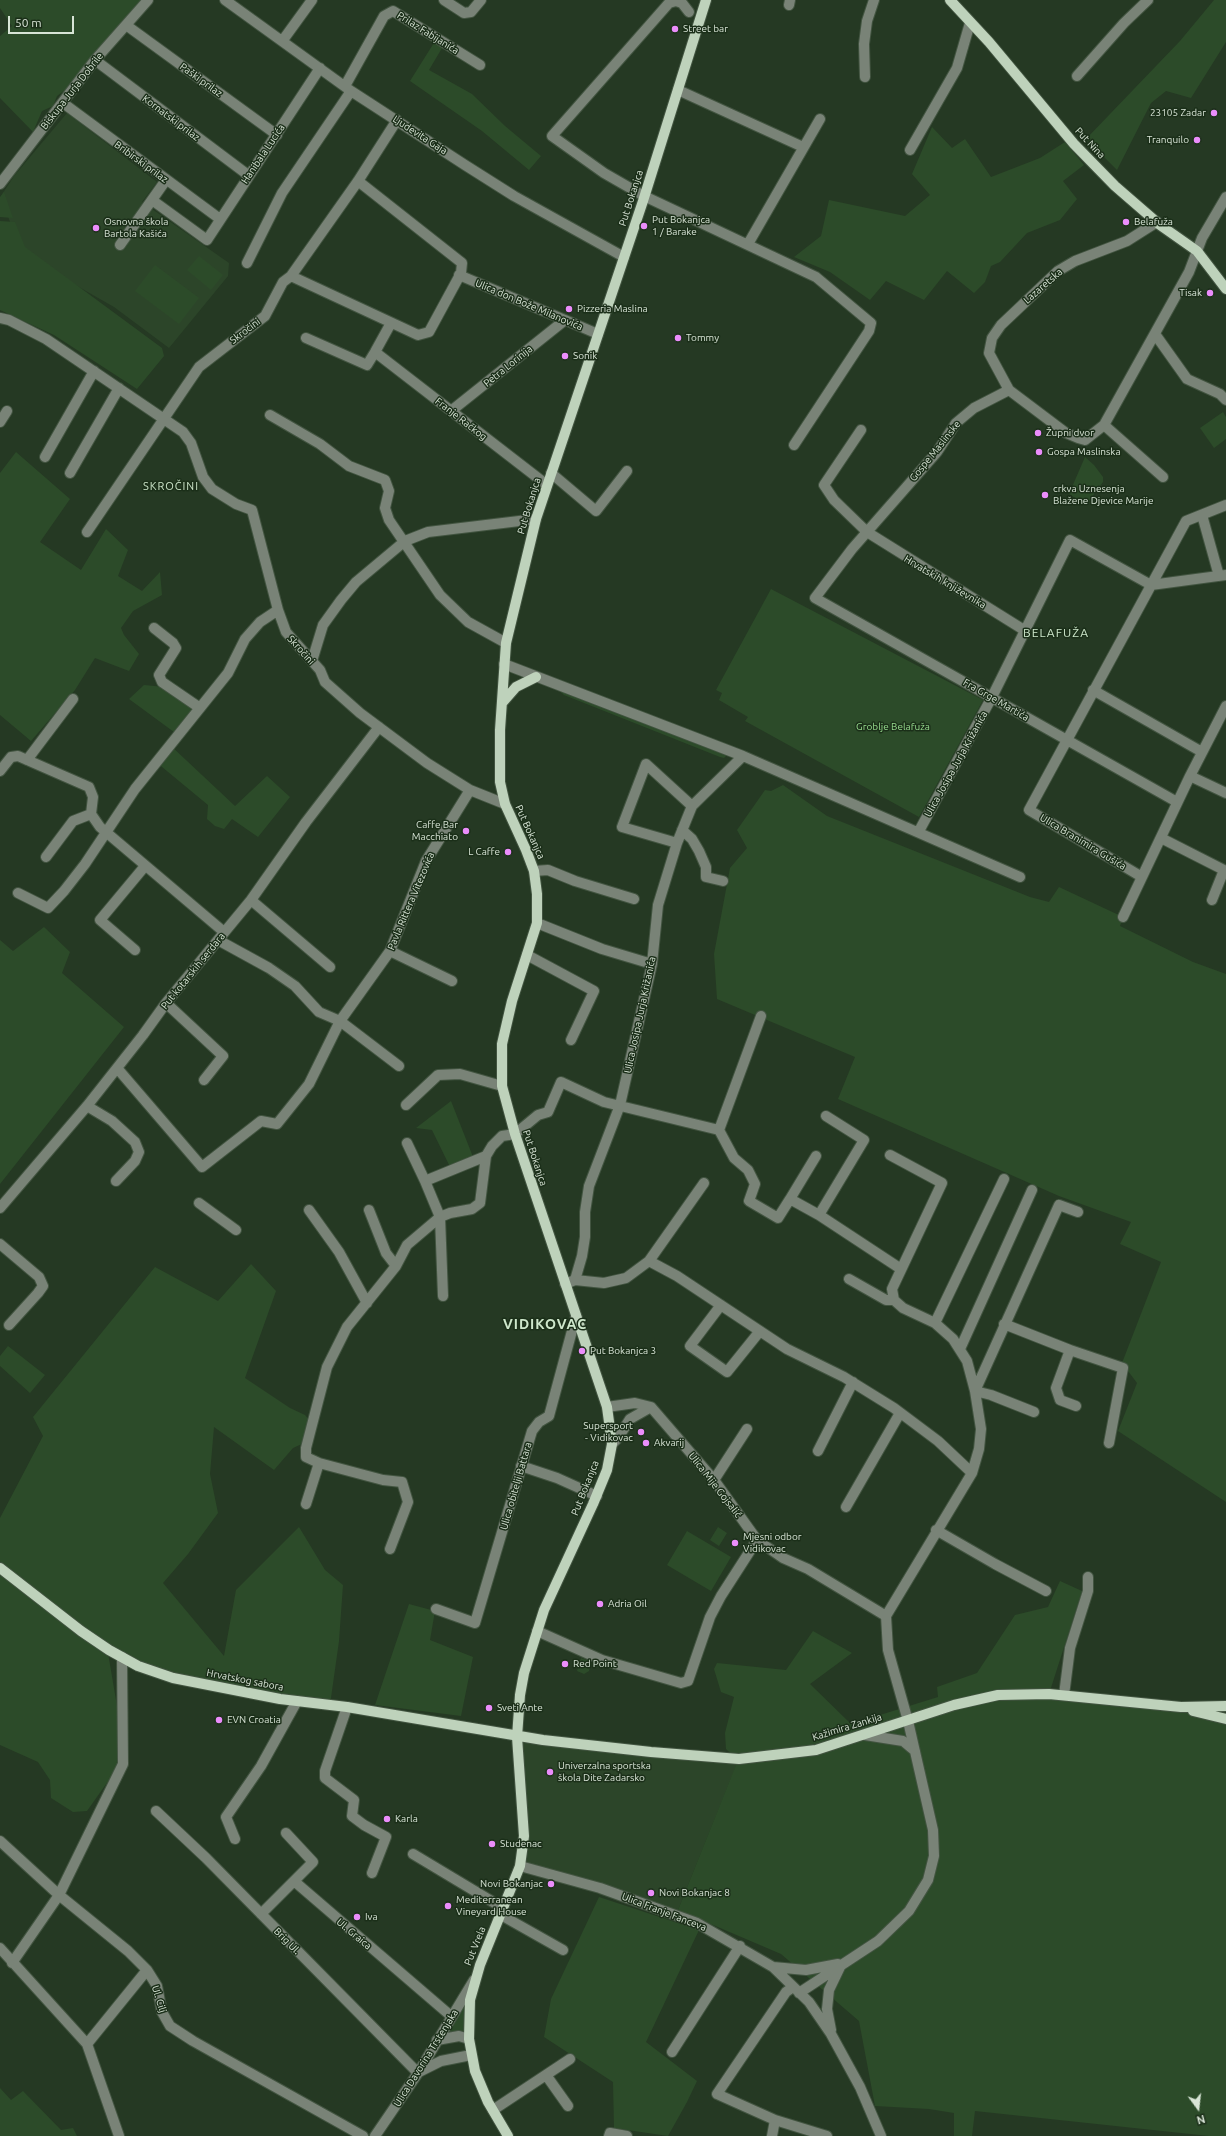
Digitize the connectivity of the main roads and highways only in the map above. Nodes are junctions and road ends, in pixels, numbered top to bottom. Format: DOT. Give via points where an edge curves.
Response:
graph roads {
  1 [pos="706,0"];
  2 [pos="950,0"];
  3 [pos="1226,289"];
  4 [pos="536,677"];
  5 [pos="502,703"];
  6 [pos="0,1568"];
  7 [pos="1226,1706"];
  8 [pos="1181,1708"];
  9 [pos="1226,1719"];
  10 [pos="517,1737"];
  11 [pos="508,2136"];
  1 -- 5 [label="main road, Put Bokanjca" via="644,196 536,519 506,643"];
  2 -- 3 [label="main road, Put Nina" via="989,42 1074,144 1115,186 1196,251"];
  4 -- 5 [label="main road" via="516,687"];
  5 -- 10 [label="main road, Put Bokanjca" via="500,782 505,804 534,871 537,894 537,923 512,1001 502,1044 502,1086 515,1134 607,1407 612,1444 607,1470 597,1496 544,1610 520,1695"];
  6 -- 10 [label="main road, Hrvatskog sabora" via="81,1631 138,1666 173,1678"];
  7 -- 8 [label="main road, Kažimira Zankija"];
  8 -- 9 [label="main road, Kažimira Zankija"];
  8 -- 10 [label="main road, Kažimira Zankija" via="1064,1695 998,1695 954,1705 816,1750 738,1759"];
  10 -- 11 [label="main road, Put Vrela" via="524,1836 520,1866 475,1979 470,2000 469,2039 481,2087"];
}
